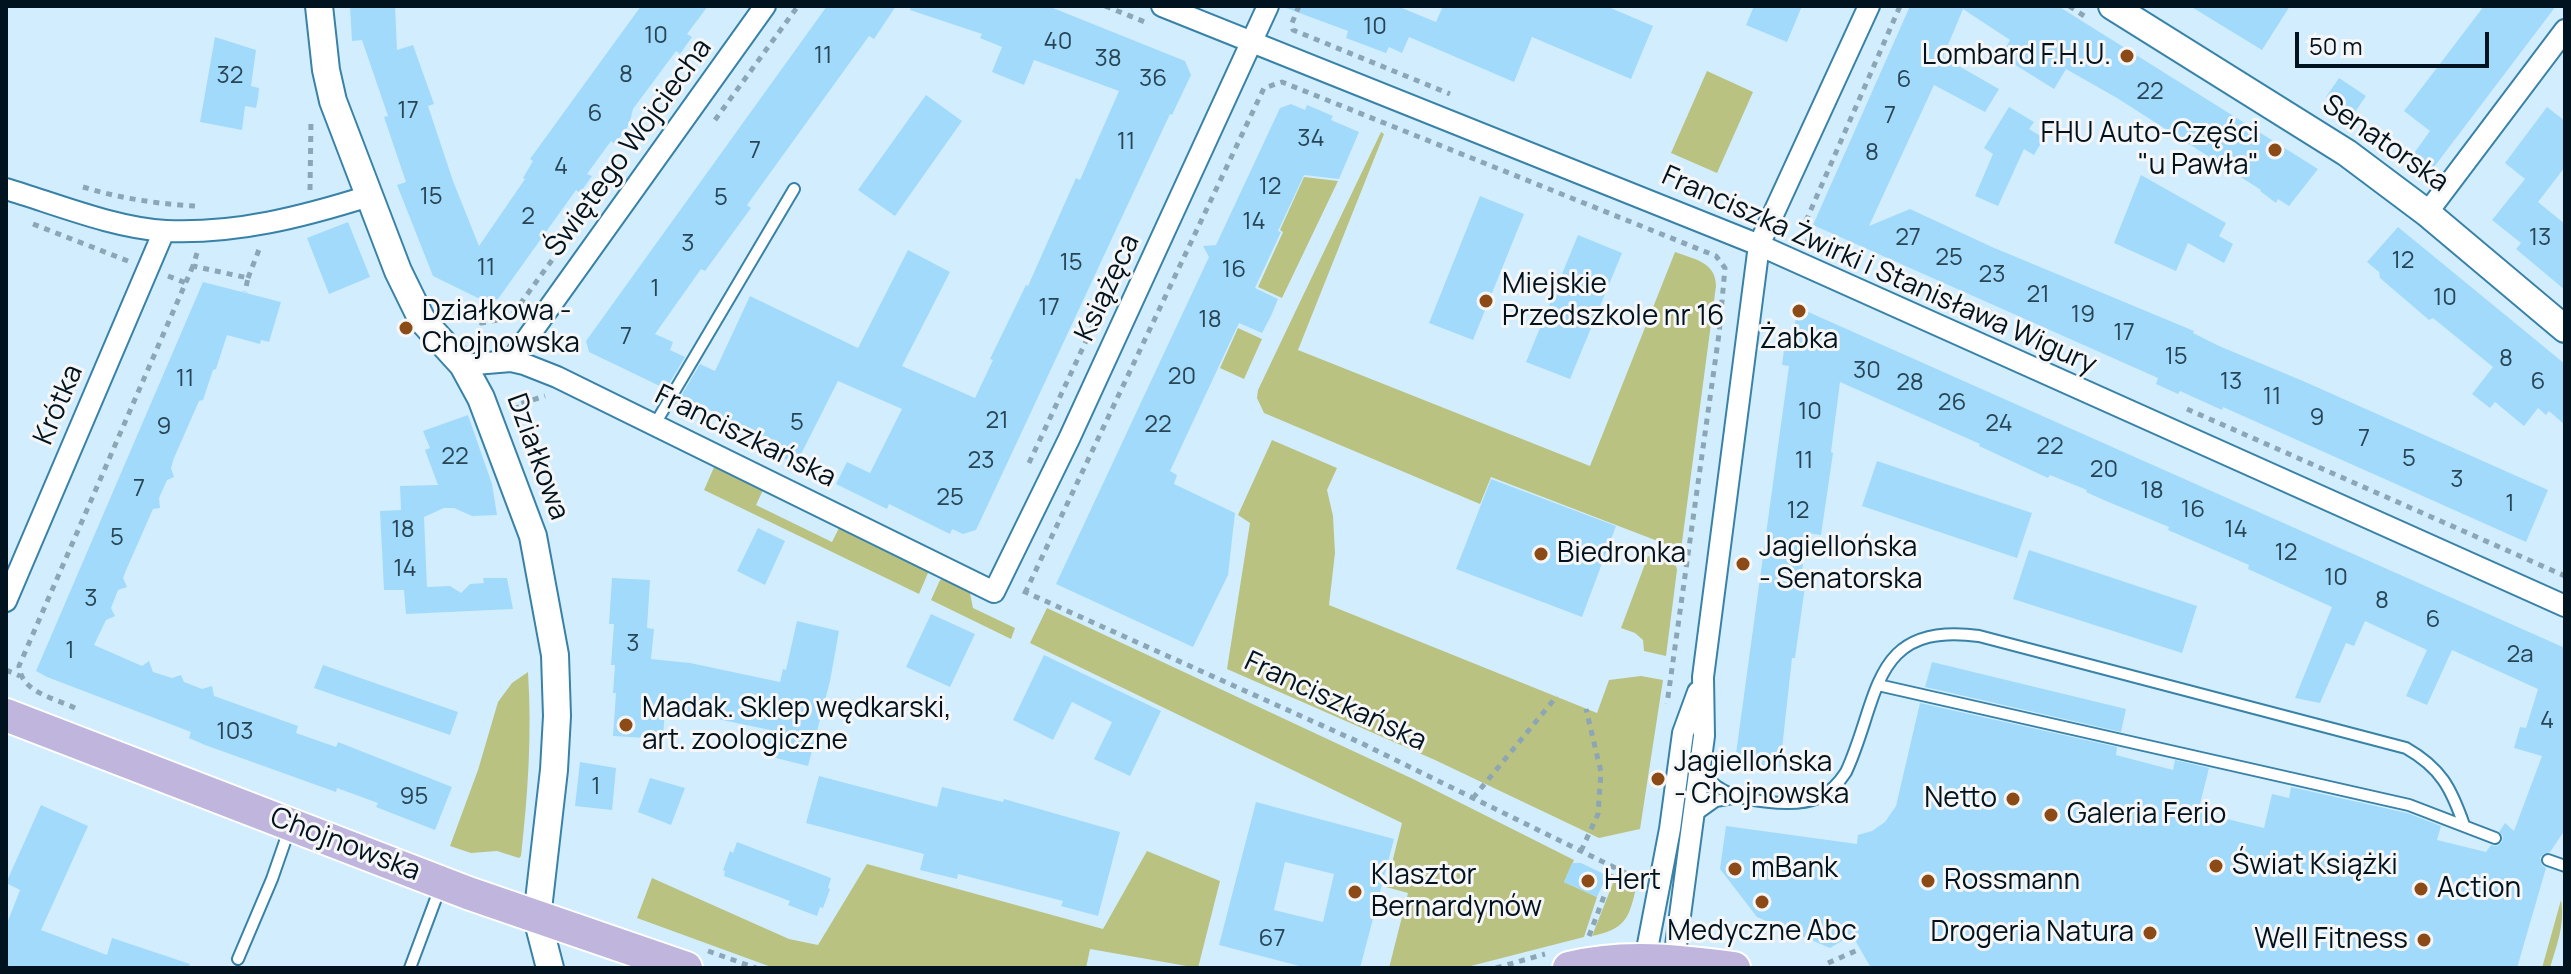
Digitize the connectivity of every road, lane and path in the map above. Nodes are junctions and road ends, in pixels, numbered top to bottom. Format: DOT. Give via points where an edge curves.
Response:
graph roads {
  1 [pos="319,6"];
  2 [pos="765,6"];
  3 [pos="1105,6"];
  4 [pos="1162,6"];
  5 [pos="1268,6"];
  6 [pos="1299,6"];
  7 [pos="1869,6"];
  8 [pos="1900,6"];
  9 [pos="2069,6"];
  10 [pos="2104,14"];
  11 [pos="1159,28"];
  12 [pos="2565,30"];
  13 [pos="1253,43"];
  14 [pos="1455,96"];
  15 [pos="320,129"];
  16 [pos="78,186"];
  17 [pos="6,189"];
  18 [pos="794,189"];
  19 [pos="369,196"];
  20 [pos="301,197"];
  21 [pos="203,206"];
  22 [pos="2427,213"];
  23 [pos="31,224"];
  24 [pos="164,231"];
  25 [pos="1759,245"];
  26 [pos="261,246"];
  27 [pos="1808,248"];
  28 [pos="198,250"];
  29 [pos="555,256"];
  30 [pos="129,261"];
  31 [pos="193,266"];
  32 [pos="248,278"];
  33 [pos="245,292"];
  34 [pos="1107,296"];
  35 [pos="441,305"];
  36 [pos="2565,329"];
  37 [pos="511,361"];
  38 [pos="463,365"];
  39 [pos="2176,404"];
  40 [pos="655,424"];
  41 [pos="1026,470"];
  42 [pos="2565,576"];
  43 [pos="997,585"];
  44 [pos="1025,593"];
  45 [pos="6,601"];
  46 [pos="2565,606"];
  47 [pos="6,670"];
  48 [pos="20,676"];
  49 [pos="1703,677"];
  50 [pos="1878,685"];
  51 [pos="1557,696"];
  52 [pos="1586,709"];
  53 [pos="81,711"];
  54 [pos="6,715"];
  55 [pos="1666,717"];
  56 [pos="1700,767"];
  57 [pos="1741,797"];
  58 [pos="1473,798"];
  59 [pos="1693,817"];
  60 [pos="291,824"];
  61 [pos="2464,825"];
  62 [pos="2495,838"];
  63 [pos="1581,851"];
  64 [pos="2548,860"];
  65 [pos="2565,866"];
  66 [pos="1615,867"];
  67 [pos="1645,882"];
  68 [pos="442,883"];
  69 [pos="537,918"];
  70 [pos="1860,949"];
  71 [pos="1568,955"];
  72 [pos="238,959"];
  73 [pos="1828,963"];
  74 [pos="1660,964"];
  75 [pos="410,968"];
  76 [pos="550,968"];
  77 [pos="686,968"];
  78 [pos="1496,968"];
  79 [pos="1734,968"];
  1 -- 19 [label="street, Działkowa" via="328,84"];
  2 -- 37 [label="street, Świętego Wojciecha"];
  3 -- 11 [label="path"];
  4 -- 13 [label="street, Franciszka Żwirki i Stanisława Wigury"];
  5 -- 13 [label="street, Książęca"];
  6 -- 14 [label="path" via="1293,30"];
  7 -- 25 [label="street"];
  8 -- 27 [label="path" via="1806,221"];
  9 -- 10 [label="path"];
  10 -- 22 [label="street, Senatorska" via="2347,153"];
  12 -- 22 [label="street"];
  13 -- 25 [label="street, Franciszka Żwirki i Stanisława Wigury"];
  13 -- 43 [label="street, Książęca"];
  15 -- 20 [label="path" via="313,118 313,194"];
  16 -- 21 [label="path" via="152,202"];
  17 -- 24 [label="street" via="121,224"];
  18 -- 40 [label="lane"];
  19 -- 24 [label="street" via="274,223 233,230"];
  19 -- 38 [label="street, Działkowa" via="422,320"];
  22 -- 36 [label="street, Senatorska"];
  23 -- 30 [label="path"];
  24 -- 45 [label="street, Krótka"];
  25 -- 46 [label="street, Franciszka Żwirki i Stanisława Wigury"];
  25 -- 49 [label="street"];
  26 -- 32 [label="path"];
  28 -- 31 [label="path"];
  29 -- 35 [label="path" via="510,318 481,323"];
  31 -- 32 [label="path"];
  31 -- 48 [label="path" via="19,666"];
  32 -- 33 [label="path"];
  34 -- 41 [label="path"];
  37 -- 38 [label="street"];
  37 -- 40 [label="street, Franciszkańska"];
  38 -- 69 [label="street, Działkowa" via="481,398 533,536 555,655 554,770"];
  39 -- 42 [label="path"];
  40 -- 43 [label="street, Franciszkańska"];
  43 -- 44 [label="path, Franciszkańska"];
  44 -- 55 [label="path" via="1264,88 1282,82 1716,256 1725,268"];
  44 -- 58 [label="path, Franciszkańska"];
  47 -- 48 [label="path"];
  48 -- 53 [label="path" via="31,689"];
  49 -- 56 [label="street"];
  49 -- 74 [label="street" via="1683,733"];
  50 -- 57 [label="lane" via="1846,772 1829,792 1803,802"];
  50 -- 61 [label="lane" via="2409,805"];
  50 -- 61 [label="lane" via="1911,643 1930,635 1979,636 2406,748 2445,780"];
  51 -- 58 [label="path"];
  52 -- 63 [label="path" via="1601,772 1598,814"];
  54 -- 60 [label="main road, Chojnowska"];
  56 -- 57 [label="lane" via="1718,787"];
  56 -- 59 [label="street"];
  57 -- 59 [label="lane" via="1716,801"];
  58 -- 63 [label="path, Franciszkańska"];
  59 -- 74 [label="street"];
  60 -- 68 [label="main road, Chojnowska"];
  60 -- 72 [label="lane"];
  61 -- 62 [label="lane"];
  63 -- 66 [label="path, Franciszkańska"];
  64 -- 65 [label="lane"];
  66 -- 67 [label="path, Franciszkańska"];
  66 -- 71 [label="path"];
  68 -- 69 [label="main road, Chojnowska"];
  68 -- 75 [label="lane"];
  69 -- 76 [label="street"];
  69 -- 77 [label="main road, Chojnowska"];
  70 -- 73 [label="path"];
  71 -- 74 [label="main road"];
  71 -- 78 [label="path"];
  74 -- 79 [label="main road"];
}
